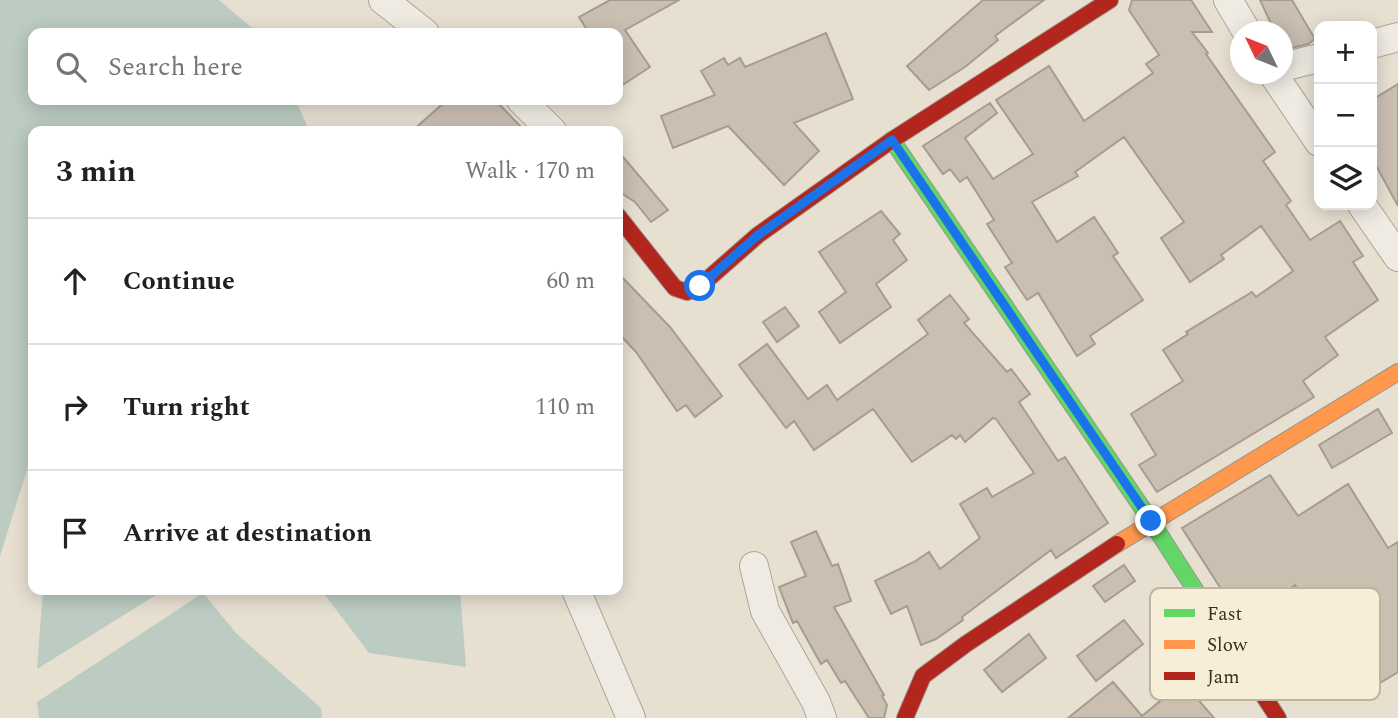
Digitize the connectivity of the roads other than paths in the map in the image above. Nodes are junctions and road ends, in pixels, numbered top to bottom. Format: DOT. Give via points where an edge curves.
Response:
graph roads {
  1 [pos="383,0"];
  2 [pos="1110,0"];
  3 [pos="1228,0"];
  4 [pos="1240,21"];
  5 [pos="419,28"];
  6 [pos="1398,37"];
  7 [pos="1377,43"];
  8 [pos="1314,59"];
  9 [pos="1293,64"];
  10 [pos="1280,84"];
  11 [pos="526,105"];
  12 [pos="547,126"];
  13 [pos="1314,135"];
  14 [pos="892,140"];
  15 [pos="1365,210"];
  16 [pos="623,222"];
  17 [pos="1398,257"];
  18 [pos="1398,372"];
  19 [pos="1151,521"];
  20 [pos="754,566"];
  21 [pos="1195,588"];
  22 [pos="578,595"];
  23 [pos="1267,700"];
  24 [pos="631,718"];
  25 [pos="822,718"];
  26 [pos="905,718"];
  27 [pos="1279,718"];
  1 -- 5 [label="street"];
  2 -- 14 [label="street"];
  3 -- 4 [label="street"];
  6 -- 7 [label="street"];
  8 -- 9 [label="street"];
  10 -- 13 [label="street"];
  11 -- 12 [label="street"];
  14 -- 16 [label="street" via="687,292 675,288"];
  14 -- 19 [label="street"];
  15 -- 17 [label="street"];
  18 -- 19 [label="street"];
  19 -- 21 [label="street"];
  19 -- 26 [label="street" via="923,676"];
  20 -- 25 [label="street" via="765,611"];
  22 -- 24 [label="street"];
  23 -- 27 [label="street"];
}
